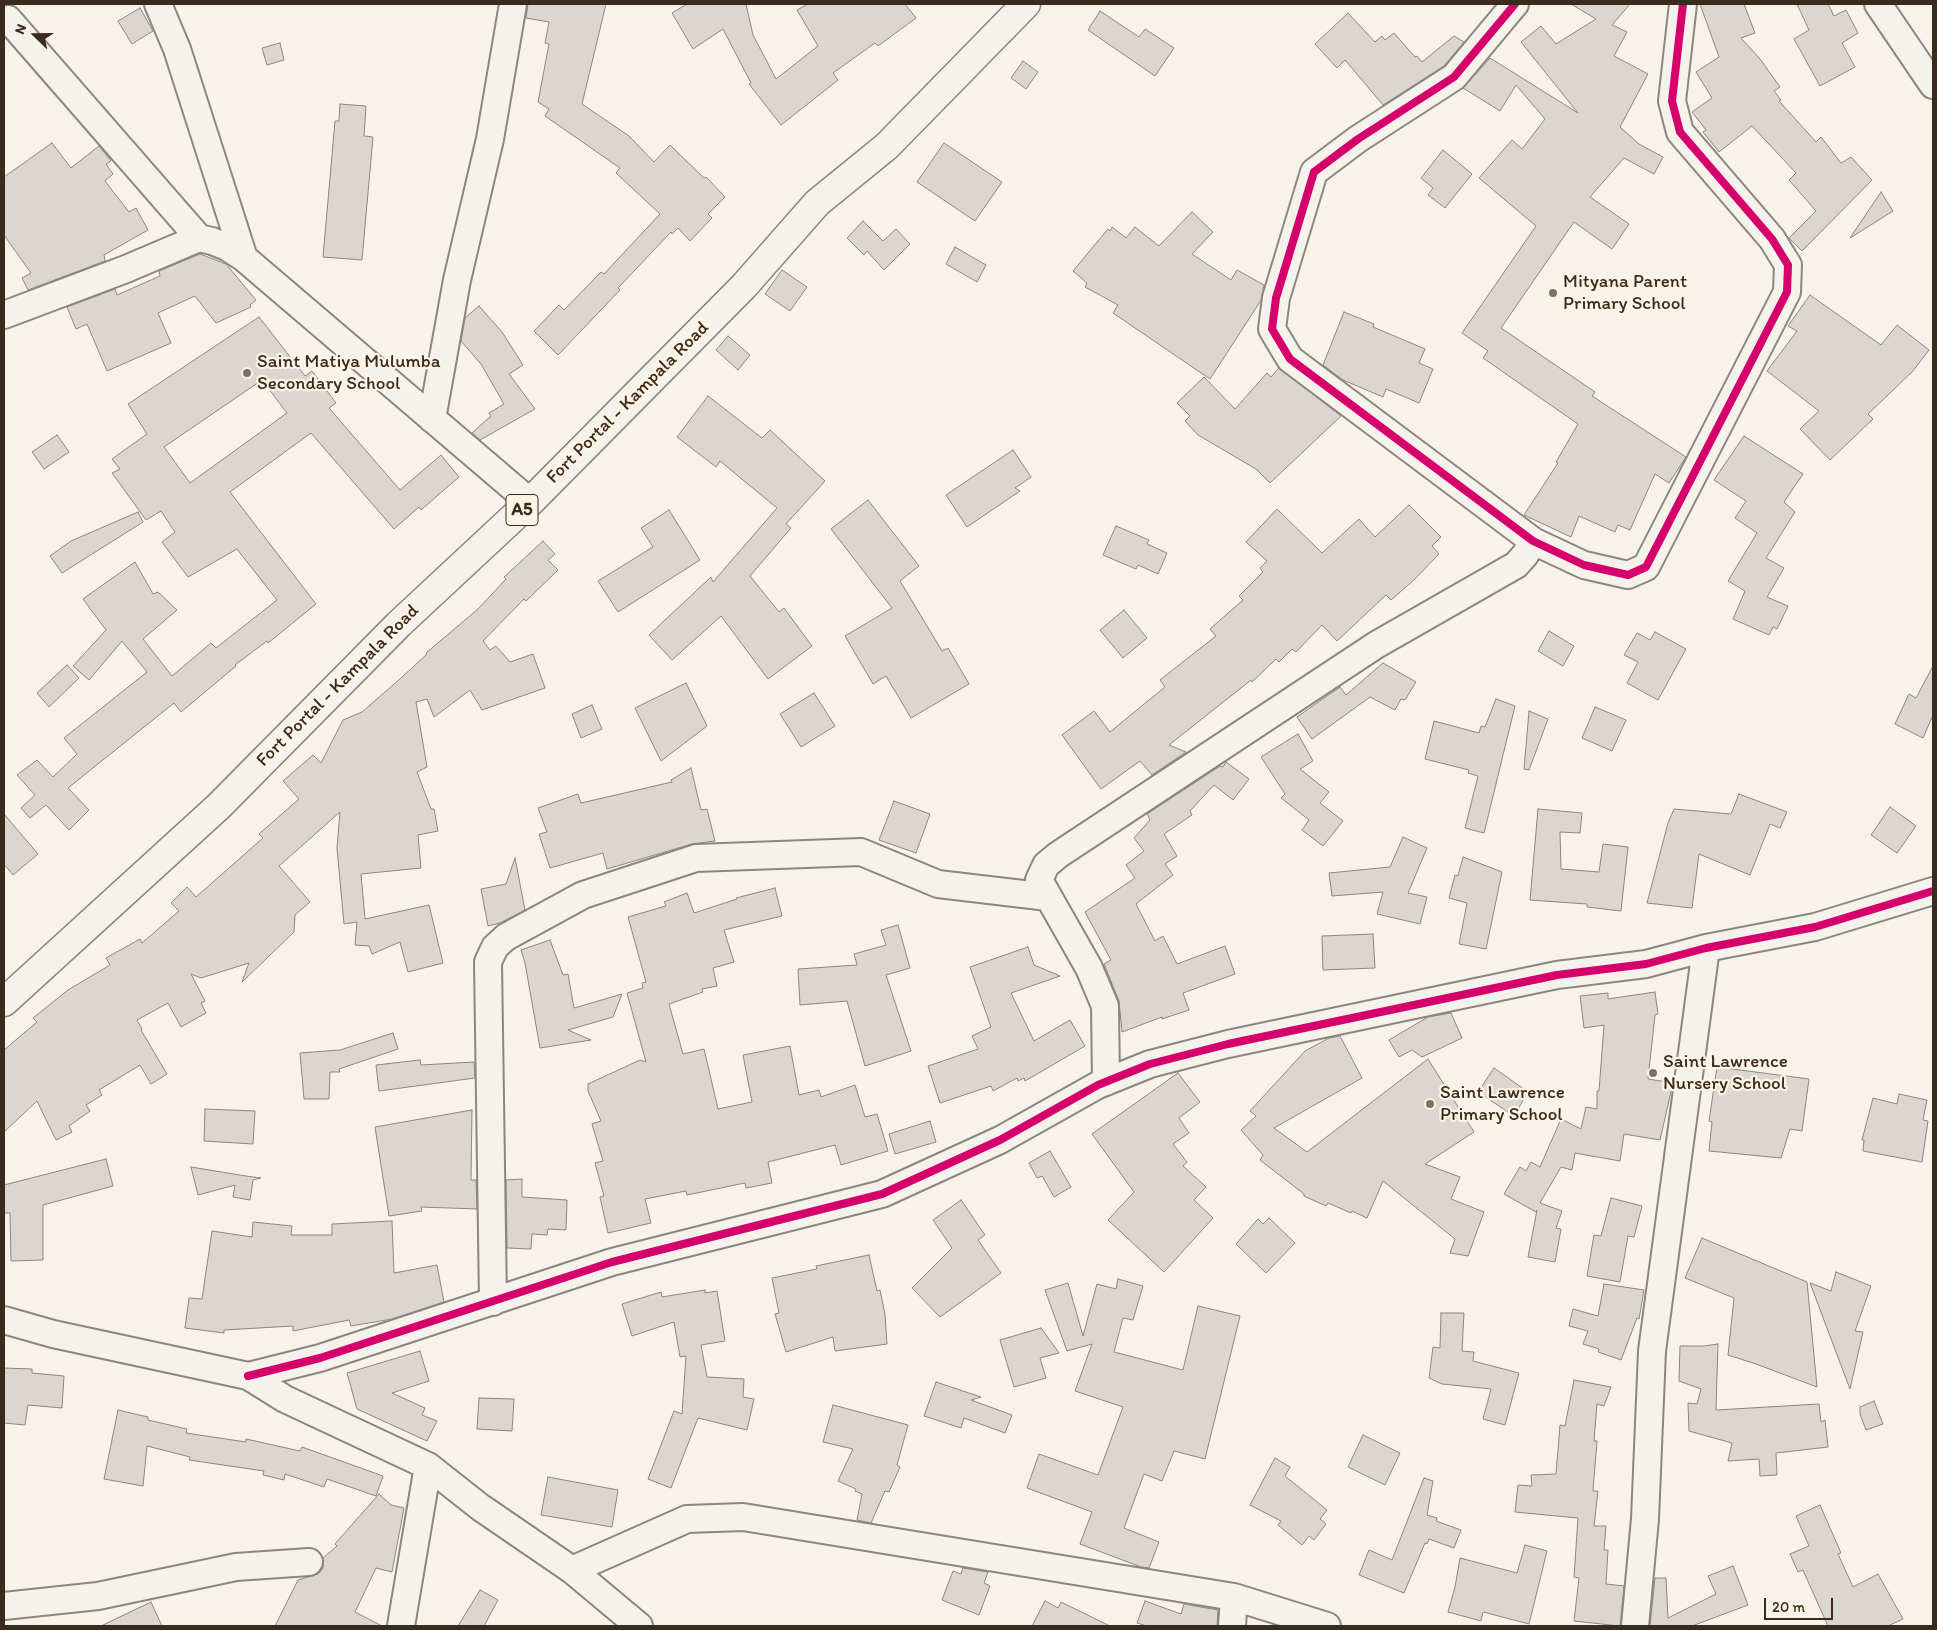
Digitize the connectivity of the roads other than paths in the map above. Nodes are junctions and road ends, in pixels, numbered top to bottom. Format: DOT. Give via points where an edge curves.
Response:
graph roads {
  1 [pos="158,4"];
  2 [pos="513,4"];
  3 [pos="1026,4"];
  4 [pos="1515,4"];
  5 [pos="1683,4"];
  6 [pos="1878,4"];
  7 [pos="8,19"];
  8 [pos="1933,85"];
  9 [pos="199,238"];
  10 [pos="244,258"];
  11 [pos="4,315"];
  12 [pos="432,419"];
  13 [pos="530,502"];
  14 [pos="1533,541"];
  15 [pos="1933,891"];
  16 [pos="1048,896"];
  17 [pos="1706,948"];
  18 [pos="4,1002"];
  19 [pos="1106,1082"];
  20 [pos="492,1302"];
  21 [pos="4,1320"];
  22 [pos="248,1376"];
  23 [pos="428,1466"];
  24 [pos="309,1562"];
  25 [pos="572,1570"];
  26 [pos="1234,1596"];
  27 [pos="4,1606"];
  28 [pos="401,1626"];
  29 [pos="639,1626"];
  30 [pos="1232,1626"];
  31 [pos="1327,1626"];
  32 [pos="1635,1626"];
  1 -- 10 [label="street" via="177,49"];
  2 -- 12 [label="street" via="490,139 457,280"];
  3 -- 13 [label="main road, Fort Portal - Kampala Road / A5" via="887,146 817,203 744,286"];
  4 -- 14 [label="street" via="1454,77 1358,139 1314,172 1276,298 1272,329 1290,359"];
  5 -- 14 [label="street" via="1672,101 1680,132 1772,238 1788,265 1787,292 1646,567 1628,575 1584,565"];
  6 -- 8 [label="street"];
  7 -- 9 [label="street"];
  9 -- 10 [label="street" via="212,240"];
  9 -- 11 [label="street" via="126,270"];
  10 -- 12 [label="street"];
  12 -- 13 [label="street"];
  13 -- 18 [label="main road, Fort Portal - Kampala Road / A5" via="399,624 219,806"];
  14 -- 16 [label="street" via="1516,565 1376,645 1058,855 1046,865 1038,880"];
  15 -- 17 [label="street" via="1815,927"];
  16 -- 19 [label="street" via="1089,968 1105,1006"];
  16 -- 20 [label="street" via="938,884 861,852 696,858 583,895 506,937 495,947 488,962"];
  17 -- 19 [label="street" via="1646,964 1557,975 1228,1044 1150,1064"];
  17 -- 32 [label="street" via="1652,1351 1645,1520"];
  19 -- 20 [label="street" via="1000,1140 882,1194 612,1262"];
  20 -- 22 [label="street" via="320,1358"];
  21 -- 22 [label="street" via="53,1334"];
  22 -- 23 [label="street" via="285,1399"];
  23 -- 25 [label="street" via="480,1507"];
  23 -- 28 [label="street"];
  24 -- 27 [label="street" via="236,1567 98,1596"];
  25 -- 26 [label="street" via="687,1519 743,1517"];
  25 -- 29 [label="street"];
  26 -- 30 [label="street"];
  26 -- 31 [label="street"];
}
